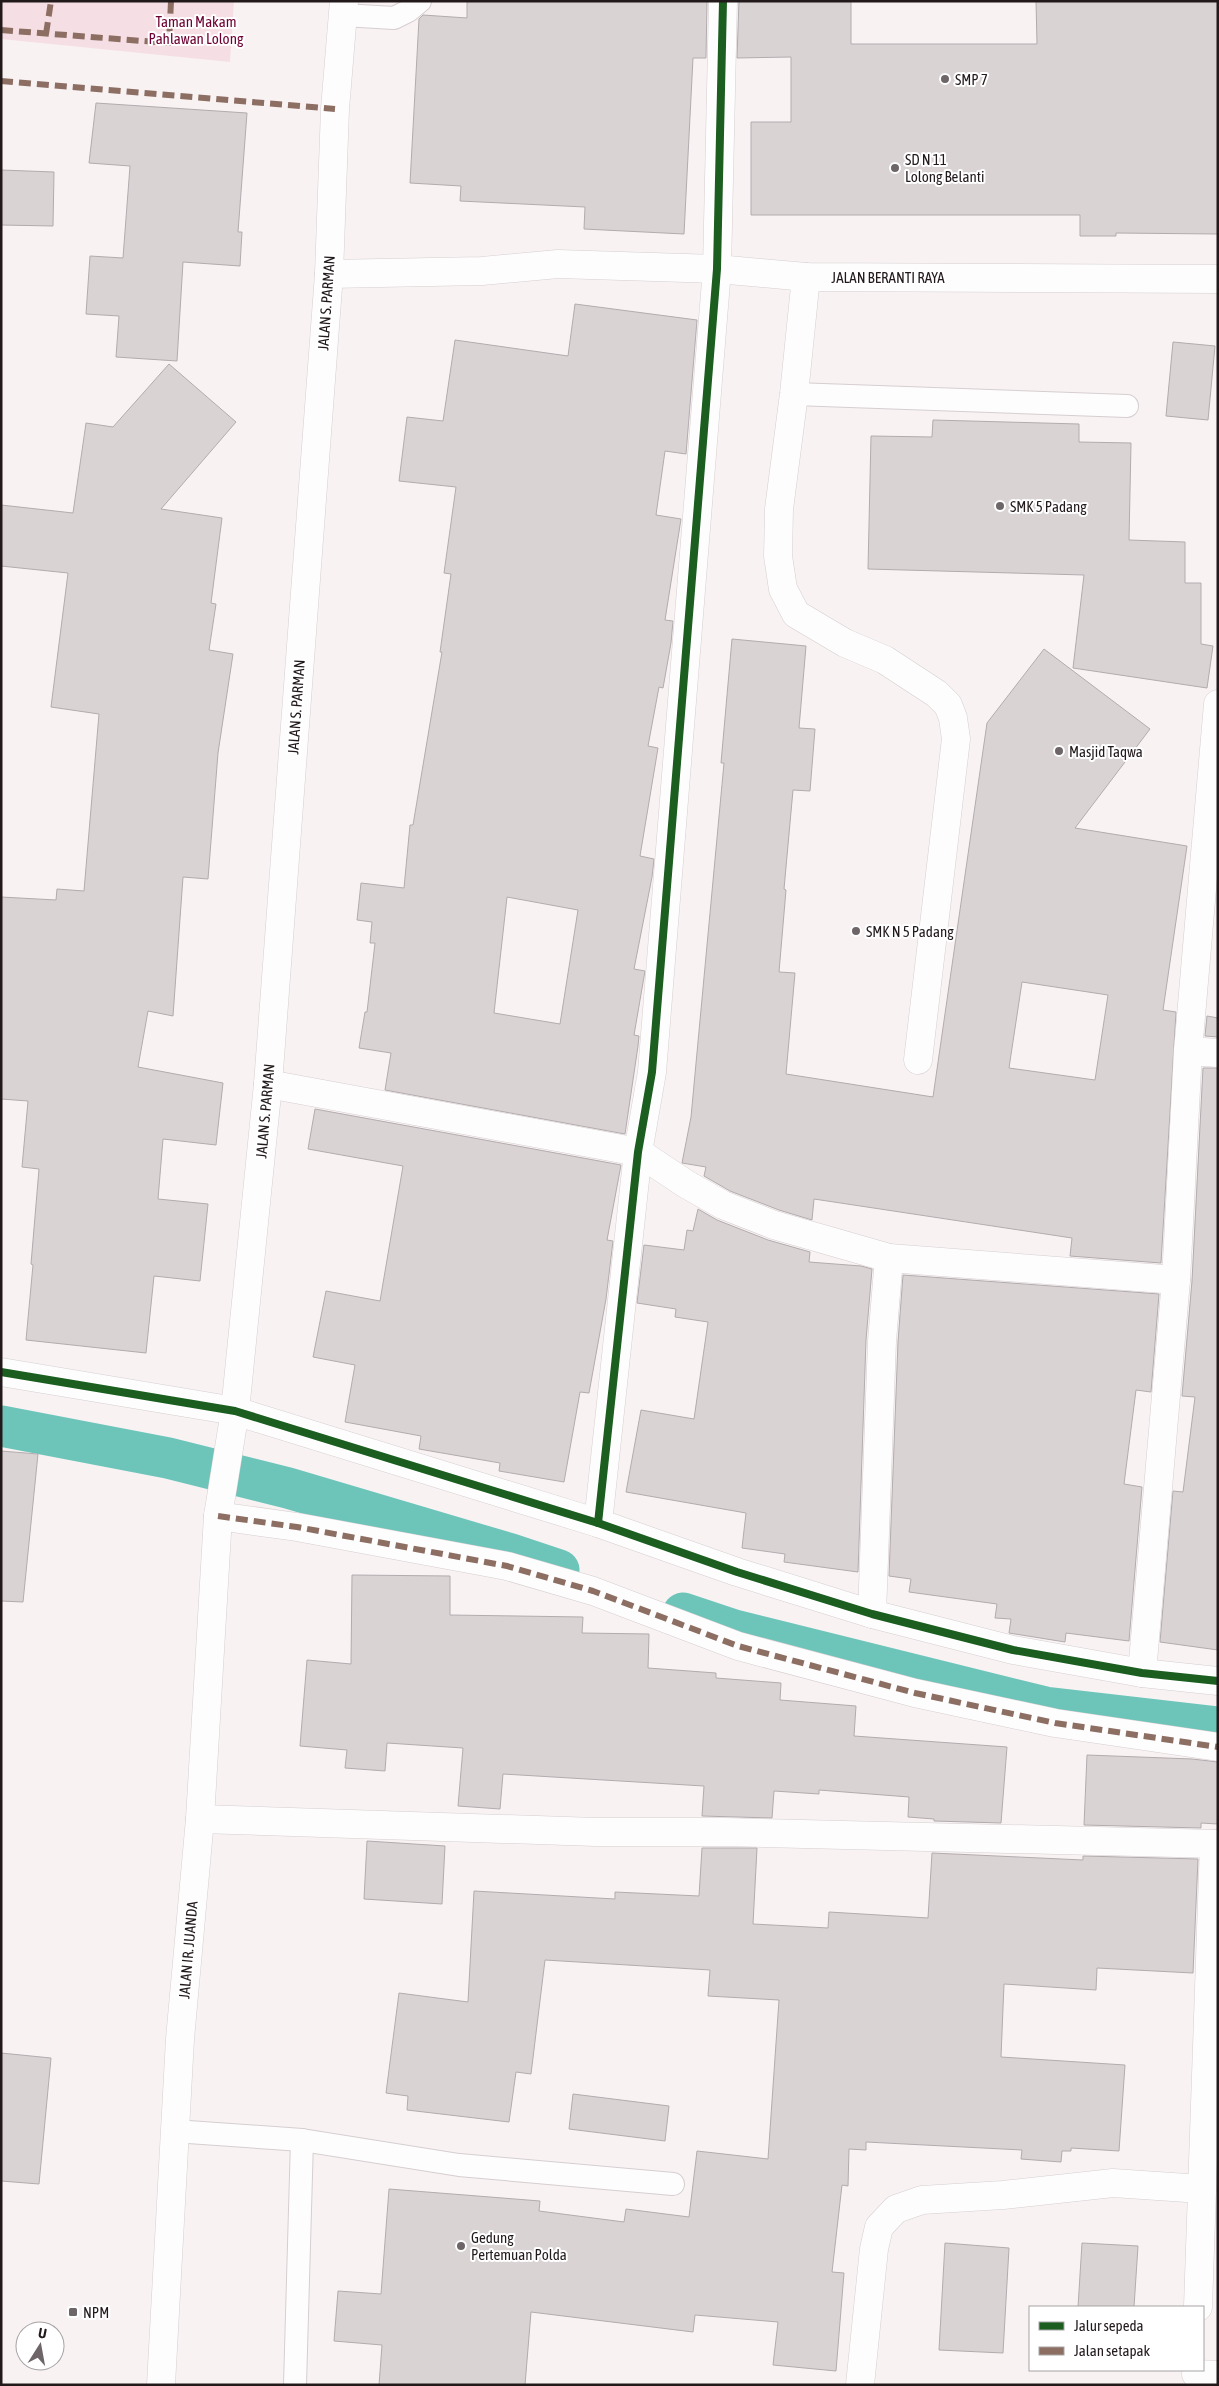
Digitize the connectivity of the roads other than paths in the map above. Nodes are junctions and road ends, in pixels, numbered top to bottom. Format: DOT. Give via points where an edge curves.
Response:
graph roads {
  1 [pos="420,1"];
  2 [pos="723,1"];
  3 [pos="343,8"];
  4 [pos="717,269"];
  5 [pos="329,274"];
  6 [pos="806,277"];
  7 [pos="1218,279"];
  8 [pos="794,394"];
  9 [pos="1126,406"];
  10 [pos="1218,704"];
  11 [pos="1188,1051"];
  12 [pos="1218,1053"];
  13 [pos="918,1060"];
  14 [pos="268,1084"];
  15 [pos="638,1152"];
  16 [pos="889,1258"];
  17 [pos="1176,1280"];
  18 [pos="1,1372"];
  19 [pos="232,1423"];
  20 [pos="219,1503"];
  21 [pos="598,1523"];
  22 [pos="872,1614"];
  23 [pos="1142,1673"];
  24 [pos="1218,1682"];
  25 [pos="1218,1747"];
  26 [pos="200,1820"];
  27 [pos="1216,1844"];
  28 [pos="1211,2108"];
  29 [pos="174,2131"];
  30 [pos="302,2140"];
  31 [pos="673,2184"];
  32 [pos="1202,2190"];
  33 [pos="1198,2306"];
  34 [pos="161,2385"];
  35 [pos="295,2385"];
  36 [pos="860,2385"];
  1 -- 3 [label="lane" via="408,12 394,18"];
  2 -- 4 [label="street"];
  3 -- 5 [label="street, JALAN S. PARMAN" via="335,109"];
  4 -- 5 [label="street, JALAN BERANTI RAYA" via="558,264 482,271"];
  4 -- 6 [label="street, JALAN BERANTI RAYA"];
  4 -- 15 [label="street" via="652,1072"];
  5 -- 14 [label="street, JALAN S. PARMAN"];
  6 -- 7 [label="street, JALAN BERANTI RAYA"];
  6 -- 8 [label="street"];
  8 -- 9 [label="lane"];
  8 -- 13 [label="street" via="779,509 778,556 783,589 796,614 912,676 948,705 953,718 956,739"];
  10 -- 11 [label="street"];
  11 -- 12 [label="street"];
  11 -- 17 [label="street"];
  14 -- 15 [label="street"];
  14 -- 19 [label="street, JALAN S. PARMAN"];
  15 -- 16 [label="street" via="723,1205 774,1225"];
  15 -- 21 [label="street"];
  16 -- 17 [label="street"];
  16 -- 22 [label="street" via="882,1341"];
  17 -- 23 [label="street"];
  18 -- 19 [label="street"];
  19 -- 20 [label="street, JALAN S. PARMAN"];
  19 -- 21 [label="street"];
  20 -- 25 [label="street" via="297,1527 508,1566 593,1592 738,1646 915,1693 1055,1722"];
  20 -- 26 [label="street, JALAN IR. JUANDA"];
  21 -- 22 [label="street" via="737,1572"];
  22 -- 23 [label="street" via="1013,1650"];
  23 -- 24 [label="street"];
  26 -- 27 [label="street" via="596,1832"];
  26 -- 29 [label="street, JALAN IR. JUANDA"];
  27 -- 28 [label="street"];
  28 -- 32 [label="street"];
  29 -- 30 [label="lane"];
  29 -- 34 [label="street, JALAN IR. JUANDA"];
  30 -- 31 [label="lane" via="459,2165"];
  30 -- 35 [label="lane"];
  32 -- 33 [label="street"];
  32 -- 36 [label="street" via="1113,2183 922,2200 896,2209 879,2227 874,2249"];
}
